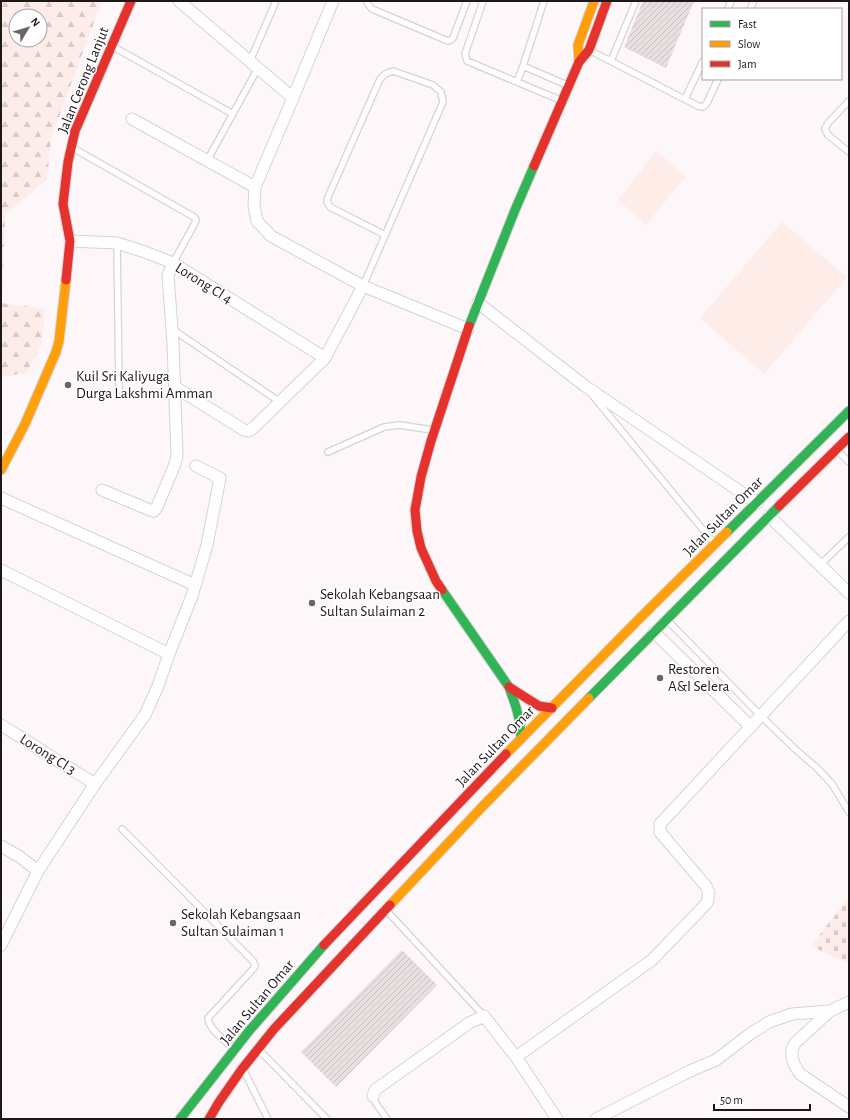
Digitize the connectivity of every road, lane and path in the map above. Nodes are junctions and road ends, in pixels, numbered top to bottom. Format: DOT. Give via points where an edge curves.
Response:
graph roads {
  1 [pos="131,1"];
  2 [pos="179,1"];
  3 [pos="276,1"];
  4 [pos="333,1"];
  5 [pos="367,1"];
  6 [pos="467,1"];
  7 [pos="483,1"];
  8 [pos="544,1"];
  9 [pos="594,1"];
  10 [pos="607,1"];
  11 [pos="636,1"];
  12 [pos="112,46"];
  13 [pos="589,50"];
  14 [pos="611,61"];
  15 [pos="579,62"];
  16 [pos="702,63"];
  17 [pos="254,65"];
  18 [pos="523,66"];
  19 [pos="718,80"];
  20 [pos="517,82"];
  21 [pos="568,86"];
  22 [pos="293,98"];
  23 [pos="684,99"];
  24 [pos="562,101"];
  25 [pos="849,101"];
  26 [pos="233,114"];
  27 [pos="132,119"];
  28 [pos="71,147"];
  29 [pos="849,152"];
  30 [pos="207,161"];
  31 [pos="255,187"];
  32 [pos="385,235"];
  33 [pos="70,241"];
  34 [pos="117,243"];
  35 [pos="173,263"];
  36 [pos="363,286"];
  37 [pos="478,303"];
  38 [pos="172,329"];
  39 [pos="468,330"];
  40 [pos="325,358"];
  41 [pos="585,386"];
  42 [pos="175,387"];
  43 [pos="119,390"];
  44 [pos="280,402"];
  45 [pos="849,411"];
  46 [pos="434,431"];
  47 [pos="849,437"];
  48 [pos="837,450"];
  49 [pos="328,452"];
  50 [pos="849,462"];
  51 [pos="196,466"];
  52 [pos="1,470"];
  53 [pos="102,490"];
  54 [pos="1,498"];
  55 [pos="757,503"];
  56 [pos="769,516"];
  57 [pos="849,536"];
  58 [pos="715,544"];
  59 [pos="820,565"];
  60 [pos="1,570"];
  61 [pos="195,586"];
  62 [pos="849,593"];
  63 [pos="667,619"];
  64 [pos="849,621"];
  65 [pos="654,632"];
  66 [pos="169,654"];
  67 [pos="509,687"];
  68 [pos="552,708"];
  69 [pos="761,716"];
  70 [pos="1,725"];
  71 [pos="751,727"];
  72 [pos="521,739"];
  73 [pos="96,784"];
  74 [pos="849,812"];
  75 [pos="122,829"];
  76 [pos="1,846"];
  77 [pos="38,871"];
  78 [pos="385,910"];
  79 [pos="1,945"];
  80 [pos="849,1002"];
  81 [pos="830,1011"];
  82 [pos="484,1016"];
  83 [pos="258,1049"];
  84 [pos="234,1050"];
  85 [pos="516,1057"];
  86 [pos="242,1069"];
  87 [pos="373,1096"];
  88 [pos="849,1107"];
  89 [pos="180,1119"];
  90 [pos="209,1119"];
  91 [pos="268,1119"];
  92 [pos="327,1119"];
  93 [pos="387,1119"];
  94 [pos="557,1119"];
  95 [pos="596,1119"];
  1 -- 12 [label="main road, Jalan Cerong Lanjut"];
  2 -- 17 [label="street"];
  3 -- 17 [label="lane"];
  4 -- 22 [label="street"];
  5 -- 6 [label="lane" via="372,9 448,41 453,38"];
  7 -- 20 [label="lane" via="465,54 467,61"];
  8 -- 18 [label="lane"];
  9 -- 15 [label="main road" via="578,45"];
  10 -- 13 [label="main road"];
  11 -- 14 [label="lane"];
  12 -- 26 [label="lane"];
  12 -- 28 [label="main road, Jalan Cerong Lanjut" via="94,84"];
  13 -- 14 [label="lane"];
  13 -- 15 [label="main road"];
  14 -- 23 [label="lane"];
  15 -- 21 [label="main road"];
  16 -- 23 [label="lane"];
  17 -- 22 [label="street"];
  17 -- 26 [label="lane"];
  18 -- 20 [label="lane"];
  18 -- 21 [label="lane"];
  19 -- 23 [label="lane" via="703,107"];
  20 -- 24 [label="lane"];
  21 -- 24 [label="main road"];
  22 -- 31 [label="street"];
  24 -- 37 [label="main road"];
  25 -- 29 [label="lane" via="825,129 828,135"];
  26 -- 30 [label="lane"];
  27 -- 30 [label="street"];
  28 -- 33 [label="main road, Jalan Cerong Lanjut" via="63,204"];
  28 -- 35 [label="lane" via="196,220"];
  30 -- 31 [label="street"];
  31 -- 36 [label="street" via="254,205 257,221 271,236"];
  32 -- 32 [label="lane" via="443,102 441,92 433,85 393,71 384,74 380,79 327,202 330,207"];
  32 -- 36 [label="lane"];
  33 -- 34 [label="street, Lorong Cl 4"];
  33 -- 52 [label="main road, Jalan Cerong Lanjut" via="56,352 25,424"];
  34 -- 35 [label="street, Lorong Cl 4"];
  34 -- 43 [label="lane"];
  35 -- 38 [label="street" via="168,275"];
  35 -- 40 [label="street, Lorong Cl 4"];
  36 -- 39 [label="street"];
  36 -- 40 [label="street"];
  37 -- 39 [label="main road"];
  37 -- 41 [label="street"];
  38 -- 42 [label="street"];
  38 -- 44 [label="lane"];
  39 -- 46 [label="main road"];
  40 -- 44 [label="street"];
  41 -- 55 [label="street"];
  41 -- 58 [label="lane"];
  42 -- 44 [label="street" via="248,431"];
  42 -- 53 [label="street" via="177,456 157,507 150,510"];
  45 -- 55 [label="main road, Jalan Sultan Omar"];
  46 -- 49 [label="lane" via="400,425 384,427"];
  46 -- 67 [label="main road" via="415,510 421,548 436,581"];
  47 -- 48 [label="main road"];
  48 -- 50 [label="lane"];
  48 -- 56 [label="main road"];
  51 -- 61 [label="street" via="220,478 207,545"];
  54 -- 61 [label="street"];
  55 -- 58 [label="main road, Jalan Sultan Omar"];
  56 -- 59 [label="street"];
  56 -- 63 [label="main road"];
  57 -- 59 [label="lane"];
  58 -- 68 [label="main road, Jalan Sultan Omar"];
  59 -- 62 [label="street"];
  60 -- 66 [label="street"];
  61 -- 66 [label="street"];
  63 -- 65 [label="main road"];
  63 -- 69 [label="lane"];
  64 -- 69 [label="street"];
  65 -- 71 [label="street"];
  65 -- 78 [label="main road"];
  66 -- 73 [label="street" via="144,715"];
  67 -- 68 [label="main road" via="539,706"];
  67 -- 72 [label="main road" via="520,723"];
  68 -- 72 [label="main road, Jalan Sultan Omar"];
  69 -- 71 [label="street"];
  69 -- 74 [label="lane" via="832,784"];
  70 -- 73 [label="street, Lorong Cl 3"];
  71 -- 85 [label="street" via="660,824 660,832 664,838 706,886 709,894 707,903 652,960"];
  72 -- 84 [label="main road, Jalan Sultan Omar" via="318,951"];
  73 -- 77 [label="street"];
  75 -- 84 [label="lane" via="253,961 253,969 208,1018 212,1028"];
  76 -- 77 [label="street"];
  77 -- 79 [label="street"];
  78 -- 82 [label="lane"];
  78 -- 83 [label="main road"];
  80 -- 81 [label="street"];
  81 -- 88 [label="street" via="795,1043 792,1057 800,1074"];
  81 -- 95 [label="street" via="792,1014 769,1022 716,1060"];
  82 -- 85 [label="street"];
  82 -- 87 [label="street" via="469,1023 381,1085"];
  83 -- 86 [label="main road"];
  83 -- 92 [label="lane"];
  84 -- 89 [label="main road, Jalan Sultan Omar"];
  85 -- 94 [label="street"];
  86 -- 90 [label="main road"];
  86 -- 91 [label="lane"];
  87 -- 93 [label="lane"];
}
